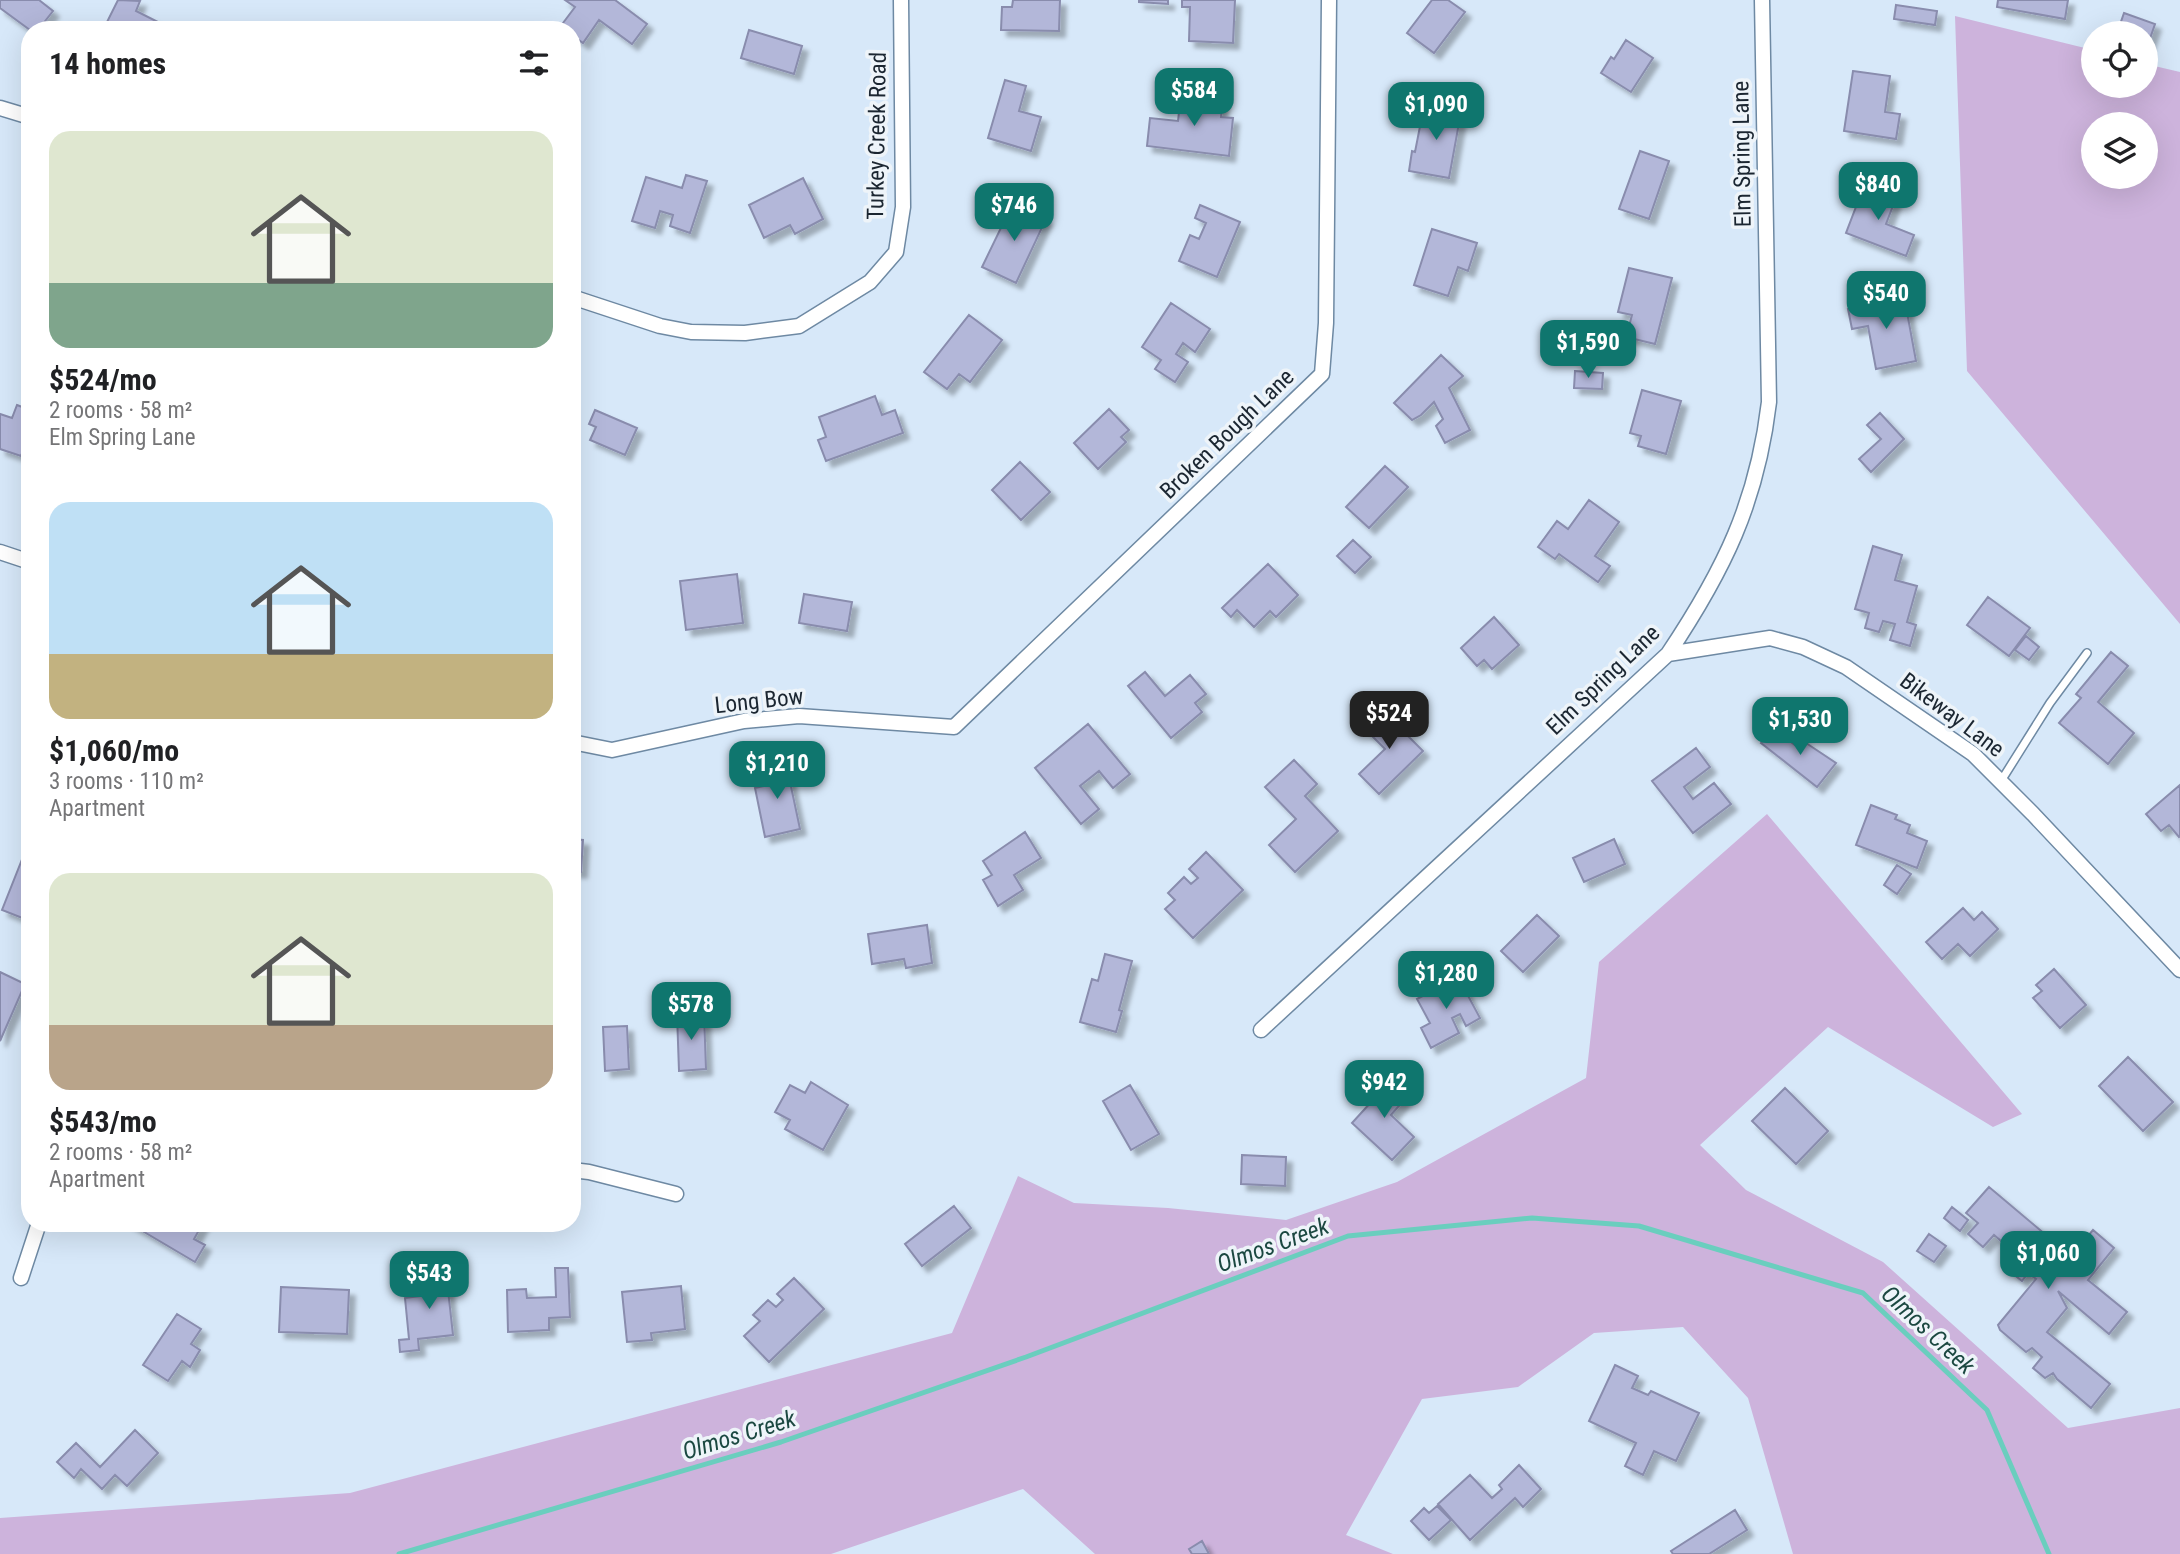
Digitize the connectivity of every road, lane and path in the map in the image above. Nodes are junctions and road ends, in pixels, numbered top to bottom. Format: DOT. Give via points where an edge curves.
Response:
graph roads {
  1 [pos="901,0"];
  2 [pos="1329,0"];
  3 [pos="1762,0"];
  4 [pos="0,107"];
  5 [pos="21,114"];
  6 [pos="581,300"];
  7 [pos="0,552"];
  8 [pos="21,559"];
  9 [pos="2087,653"];
  10 [pos="1668,654"];
  11 [pos="954,727"];
  12 [pos="581,744"];
  13 [pos="2000,781"];
  14 [pos="2180,970"];
  15 [pos="1261,1030"];
  16 [pos="581,1171"];
  17 [pos="676,1194"];
  18 [pos="36,1232"];
  19 [pos="21,1278"];
  1 -- 6 [label="street, Turkey Creek Road" via="903,207 896,252 870,282 799,326 745,333 660,326"];
  2 -- 11 [label="street, Broken Bough Lane" via="1322,374"];
  3 -- 10 [label="street, Elm Spring Lane" via="1769,402 1764,444 1740,527 1702,603"];
  4 -- 5 [label="street"];
  7 -- 8 [label="street"];
  9 -- 13 [label="lane"];
  10 -- 13 [label="street, Bikeway Lane" via="1770,638 1803,647 1894,698 1973,754"];
  10 -- 15 [label="street, Elm Spring Lane"];
  11 -- 12 [label="street, Long Bow" via="799,716 744,722 612,750"];
  13 -- 14 [label="street, Bikeway Lane"];
  16 -- 17 [label="street"];
  18 -- 19 [label="street"];
}
